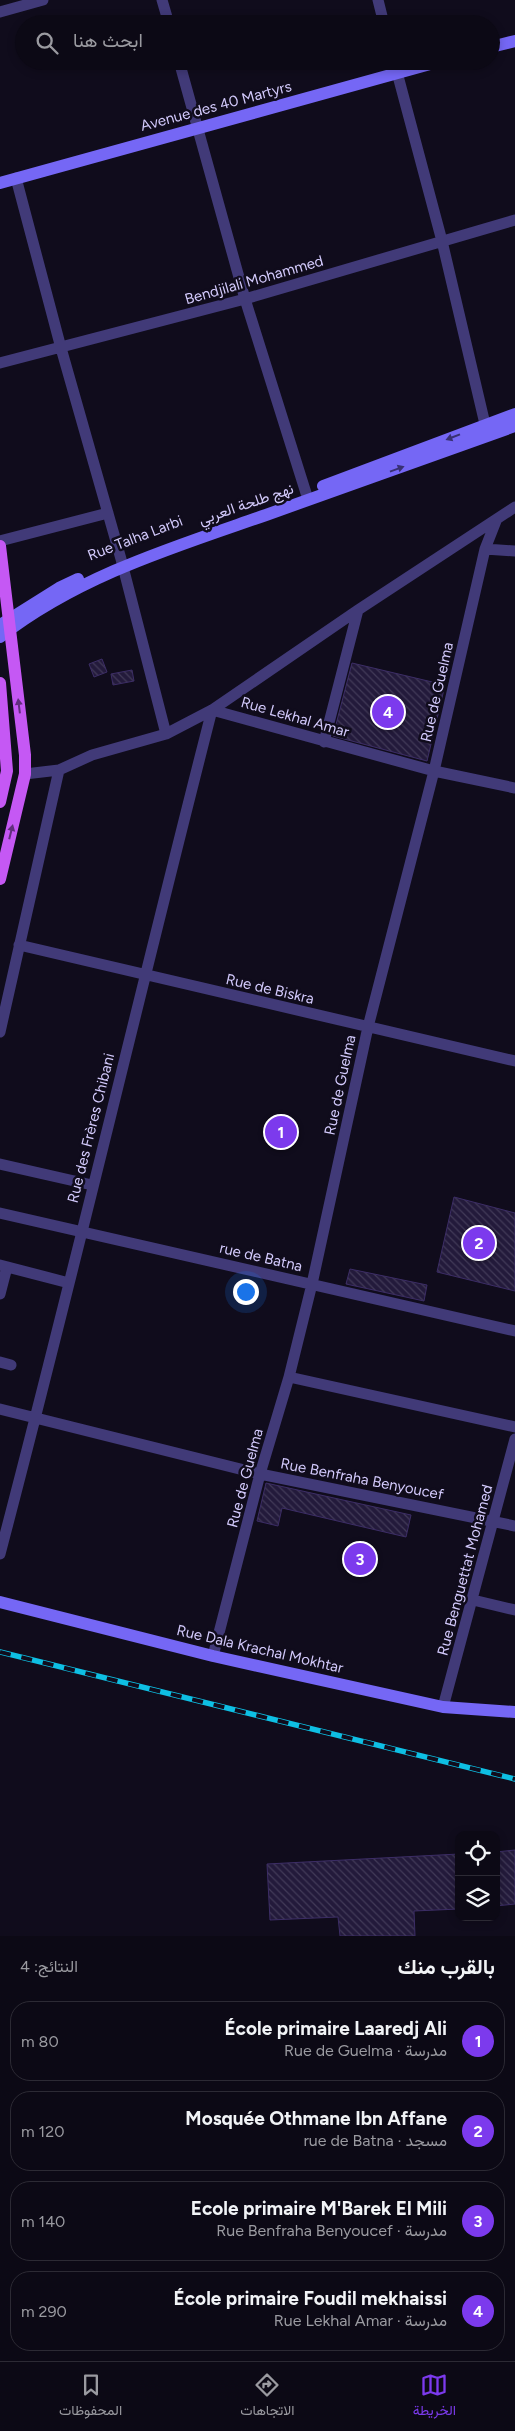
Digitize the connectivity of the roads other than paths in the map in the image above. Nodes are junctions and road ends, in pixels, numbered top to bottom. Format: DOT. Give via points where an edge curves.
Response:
graph roads {
  1 [pos="43,0"];
  2 [pos="162,0"];
  3 [pos="378,0"];
  4 [pos="0,12"];
  5 [pos="166,15"];
  6 [pos="382,15"];
  7 [pos="515,41"];
  8 [pos="500,45"];
  9 [pos="182,70"];
  10 [pos="386,70"];
  11 [pos="397,70"];
  12 [pos="198,128"];
  13 [pos="16,178"];
  14 [pos="0,183"];
  15 [pos="515,220"];
  16 [pos="442,241"];
  17 [pos="245,300"];
  18 [pos="61,348"];
  19 [pos="0,363"];
  20 [pos="515,414"];
  21 [pos="485,424"];
  22 [pos="515,426"];
  23 [pos="306,493"];
  24 [pos="515,507"];
  25 [pos="108,513"];
  26 [pos="496,521"];
  27 [pos="0,541"];
  28 [pos="0,546"];
  29 [pos="485,549"];
  30 [pos="515,551"];
  31 [pos="122,563"];
  32 [pos="358,610"];
  33 [pos="5,627"];
  34 [pos="0,683"];
  35 [pos="212,710"];
  36 [pos="166,734"];
  37 [pos="324,742"];
  38 [pos="60,770"];
  39 [pos="434,770"];
  40 [pos="25,774"];
  41 [pos="515,788"];
  42 [pos="0,802"];
  43 [pos="0,879"];
  44 [pos="19,945"];
  45 [pos="144,975"];
  46 [pos="368,1027"];
  47 [pos="0,1032"];
  48 [pos="515,1061"];
  49 [pos="0,1164"];
  50 [pos="92,1185"];
  51 [pos="0,1213"];
  52 [pos="82,1231"];
  53 [pos="3,1266"];
  54 [pos="69,1283"];
  55 [pos="312,1284"];
  56 [pos="0,1294"];
  57 [pos="515,1331"];
  58 [pos="289,1377"];
  59 [pos="0,1409"];
  60 [pos="36,1418"];
  61 [pos="515,1427"];
  62 [pos="515,1439"];
  63 [pos="260,1474"];
  64 [pos="494,1521"];
  65 [pos="515,1526"];
  66 [pos="0,1554"];
  67 [pos="473,1600"];
  68 [pos="0,1602"];
  69 [pos="515,1610"];
  70 [pos="213,1656"];
  71 [pos="443,1707"];
  72 [pos="515,1712"];
  1 -- 4 [label="street"];
  2 -- 5 [label="street"];
  3 -- 6 [label="street"];
  7 -- 8 [label="street"];
  9 -- 12 [label="street"];
  10 -- 12 [label="street, Avenue des 40 Martyrs"];
  11 -- 16 [label="street"];
  12 -- 13 [label="street, Avenue des 40 Martyrs"];
  12 -- 17 [label="street"];
  13 -- 14 [label="street, Avenue des 40 Martyrs"];
  13 -- 18 [label="street"];
  15 -- 16 [label="street, Bendjilali Mohammed"];
  16 -- 17 [label="street, Bendjilali Mohammed"];
  16 -- 21 [label="street"];
  17 -- 18 [label="street, Bendjilali Mohammed"];
  17 -- 23 [label="street"];
  18 -- 19 [label="street, Bendjilali Mohammed"];
  18 -- 25 [label="street"];
  20 -- 21 [label="street, Rue Talha Larbi"];
  21 -- 23 [label="street, Rue Talha Larbi, one-way"];
  31 -- 22 [label="street, نهج طلحة العربي, one-way"];
  23 -- 31 [label="street, Rue Talha Larbi"];
  24 -- 26 [label="street"];
  25 -- 27 [label="street"];
  25 -- 31 [label="street"];
  26 -- 29 [label="street, Rue de Guelma"];
  26 -- 32 [label="street"];
  28 -- 33 [label="main road"];
  29 -- 30 [label="street"];
  29 -- 39 [label="street, Rue de Guelma"];
  31 -- 33 [label="street, نهج طلحة العربي"];
  31 -- 36 [label="street"];
  32 -- 35 [label="street"];
  32 -- 37 [label="street"];
  40 -- 33 [label="main road, one-way" via="25,755"];
  34 -- 42 [label="main road" via="6,771"];
  35 -- 36 [label="street"];
  35 -- 37 [label="street, Rue Lekhal Amar"];
  35 -- 45 [label="street, Rue des Frères Chibani"];
  36 -- 38 [label="street" via="92,755"];
  37 -- 39 [label="street, Rue Lekhal Amar"];
  38 -- 40 [label="street"];
  38 -- 44 [label="street"];
  39 -- 41 [label="street, Rue Lekhal Amar"];
  39 -- 46 [label="street, Rue de Guelma"];
  43 -- 40 [label="main road, one-way"];
  44 -- 45 [label="street, Rue de Biskra"];
  44 -- 47 [label="street"];
  45 -- 46 [label="street, Rue de Biskra"];
  45 -- 50 [label="street, Rue des Frères Chibani"];
  46 -- 48 [label="street, Rue de Biskra"];
  46 -- 55 [label="street, Rue de Guelma"];
  49 -- 50 [label="street"];
  50 -- 52 [label="street, Rue des Frères Chibani"];
  51 -- 52 [label="street, rue de Batna"];
  52 -- 54 [label="street, Rue des Frères Chibani"];
  52 -- 55 [label="street, rue de Batna"];
  53 -- 54 [label="street"];
  53 -- 56 [label="street"];
  54 -- 60 [label="street, Rue des Frères Chibani"];
  55 -- 57 [label="street, rue de Batna"];
  55 -- 58 [label="street, Rue de Guelma"];
  58 -- 61 [label="street"];
  58 -- 63 [label="street, Rue de Guelma"];
  59 -- 60 [label="street, Rue Benfraha Benyoucef"];
  60 -- 63 [label="street, Rue Benfraha Benyoucef"];
  60 -- 66 [label="street, Rue des Frères Chibani"];
  62 -- 64 [label="street, Rue Benguettat Mohamed"];
  63 -- 64 [label="street, Rue Benfraha Benyoucef"];
  63 -- 70 [label="street, Rue de Guelma"];
  64 -- 65 [label="street, Rue Benfraha Benyoucef"];
  64 -- 67 [label="street, Rue Benguettat Mohamed"];
  67 -- 69 [label="street"];
  67 -- 71 [label="street, Rue Benguettat Mohamed"];
  68 -- 70 [label="street, Rue Dala Krachal Mokhtar"];
  70 -- 71 [label="street, Rue Dala Krachal Mokhtar"];
  71 -- 72 [label="street, Rue Dala Krachal Mokhtar"];
}
